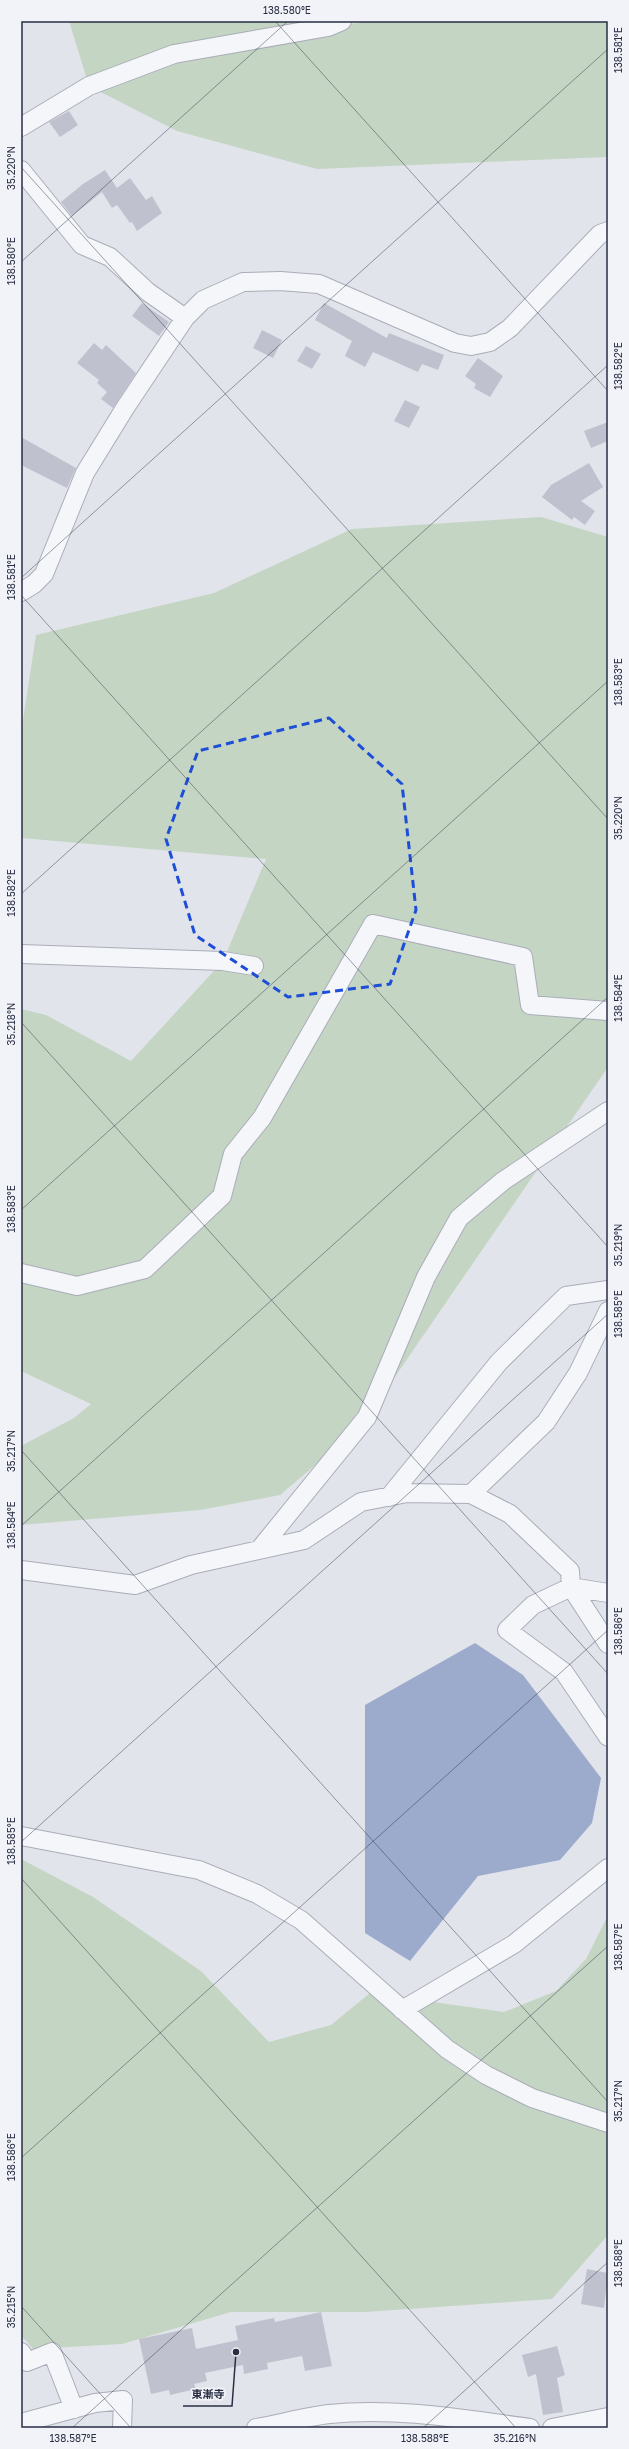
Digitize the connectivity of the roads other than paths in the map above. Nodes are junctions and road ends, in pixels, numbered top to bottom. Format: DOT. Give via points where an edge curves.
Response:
graph roads {
  1 [pos="342,21"];
  2 [pos="21,127"];
  3 [pos="21,170"];
  4 [pos="608,231"];
  5 [pos="185,318"];
  6 [pos="21,592"];
  7 [pos="21,954"];
  8 [pos="254,966"];
  9 [pos="608,1011"];
  10 [pos="608,1111"];
  11 [pos="21,1273"];
  12 [pos="608,1290"];
  13 [pos="608,1311"];
  14 [pos="470,1494"];
  15 [pos="389,1497"];
  16 [pos="259,1550"];
  17 [pos="21,1570"];
  18 [pos="571,1586"];
  19 [pos="608,1593"];
  20 [pos="608,1644"];
  21 [pos="608,1737"];
  22 [pos="21,1836"];
  23 [pos="608,1868"];
  24 [pos="402,2010"];
  25 [pos="608,2123"];
  26 [pos="21,2352"];
  27 [pos="74,2409"];
  28 [pos="608,2416"];
  29 [pos="21,2423"];
  30 [pos="122,2428"];
  31 [pos="256,2428"];
  32 [pos="530,2428"];
  33 [pos="552,2428"];
  1 -- 2 [label="street" via="328,27 174,54 89,86"];
  3 -- 5 [label="street" via="82,245 110,257 148,292"];
  4 -- 5 [label="street" via="600,234 510,328 490,342 471,346 455,343 319,284 243,282 203,300"];
  5 -- 6 [label="street" via="85,473 44,574"];
  7 -- 8 [label="street" via="223,961"];
  9 -- 11 [label="street" via="530,1005 523,957 373,924 262,1118 233,1154 222,1196 145,1269 77,1286"];
  10 -- 16 [label="street" via="503,1181 459,1218 426,1277 367,1417"];
  12 -- 15 [label="street" via="566,1296 499,1362"];
  13 -- 14 [label="street" via="578,1373 546,1422"];
  14 -- 15 [label="street" via="407,1493"];
  14 -- 18 [label="street" via="510,1514 570,1571"];
  15 -- 16 [label="street" via="362,1502 304,1540"];
  16 -- 17 [label="street" via="191,1565 135,1584"];
  18 -- 19 [label="street"];
  18 -- 20 [label="street"];
  18 -- 21 [label="street" via="533,1605 507,1630 564,1672"];
  22 -- 24 [label="street" via="199,1870 257,1894 301,1920"];
  23 -- 24 [label="street" via="514,1944"];
  24 -- 25 [label="street" via="447,2049 486,2075 532,2098"];
  26 -- 27 [label="street" via="27,2362 52,2352"];
  27 -- 29 [label="street"];
  27 -- 30 [label="street" via="95,2403 124,2400"];
  28 -- 33 [label="street"];
  31 -- 32 [label="street" via="329,2414 384,2412 427,2414"];
}
